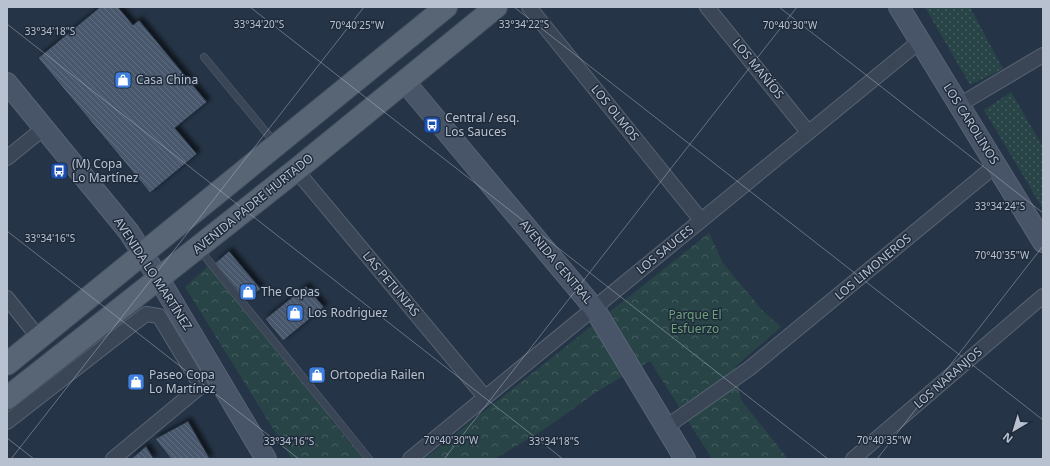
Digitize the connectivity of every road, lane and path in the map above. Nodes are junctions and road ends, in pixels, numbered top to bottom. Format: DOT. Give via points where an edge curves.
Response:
graph roads {
  1 [pos="446,7"];
  2 [pos="496,7"];
  3 [pos="529,7"];
  4 [pos="707,7"];
  5 [pos="899,7"];
  6 [pos="920,41"];
  7 [pos="403,42"];
  8 [pos="1043,55"];
  9 [pos="204,57"];
  10 [pos="7,82"];
  11 [pos="404,82"];
  12 [pos="959,105"];
  13 [pos="44,128"];
  14 [pos="808,132"];
  15 [pos="277,145"];
  16 [pos="7,158"];
  17 [pos="996,165"];
  18 [pos="296,170"];
  19 [pos="702,220"];
  20 [pos="1043,242"];
  21 [pos="198,248"];
  22 [pos="142,254"];
  23 [pos="159,279"];
  24 [pos="1043,296"];
  25 [pos="7,298"];
  26 [pos="594,308"];
  27 [pos="39,338"];
  28 [pos="7,364"];
  29 [pos="485,397"];
  30 [pos="7,398"];
  31 [pos="7,422"];
  32 [pos="666,427"];
  33 [pos="113,459"];
  34 [pos="266,459"];
  35 [pos="369,459"];
  36 [pos="410,459"];
  37 [pos="685,459"];
  38 [pos="853,459"];
  1 -- 7 [label="main road"];
  2 -- 11 [label="main road, AVENIDA PADRE HURTADO"];
  3 -- 19 [label="street, LOS OLMOS"];
  4 -- 14 [label="street, LOS MAÑÍOS"];
  5 -- 6 [label="main road, LOS CAROLINOS"];
  6 -- 12 [label="main road, LOS CAROLINOS"];
  6 -- 14 [label="street, LOS SAUCES"];
  7 -- 11 [label="main road" via="400,64"];
  7 -- 15 [label="main road"];
  8 -- 12 [label="street"];
  9 -- 15 [label="lane"];
  10 -- 13 [label="main road, AVENIDA LO MARTÍNEZ"];
  11 -- 18 [label="main road, AVENIDA PADRE HURTADO"];
  11 -- 26 [label="main road, AVENIDA CENTRAL"];
  12 -- 17 [label="main road, LOS CAROLINOS"];
  13 -- 16 [label="street"];
  13 -- 22 [label="main road, AVENIDA LO MARTÍNEZ" via="129,232"];
  14 -- 19 [label="street, LOS SAUCES"];
  15 -- 22 [label="main road"];
  17 -- 20 [label="main road, LOS CAROLINOS"];
  17 -- 32 [label="street, LOS LIMONEROS" via="750,368"];
  18 -- 21 [label="main road, AVENIDA PADRE HURTADO"];
  18 -- 29 [label="street, LAS PETUNIAS"];
  19 -- 26 [label="street, LOS SAUCES"];
  21 -- 23 [label="main road, AVENIDA PADRE HURTADO"];
  21 -- 35 [label="lane"];
  22 -- 23 [label="main road, AVENIDA LO MARTÍNEZ"];
  22 -- 27 [label="main road"];
  23 -- 30 [label="main road, AVENIDA PADRE HURTADO"];
  23 -- 34 [label="main road, AVENIDA LO MARTÍNEZ"];
  24 -- 38 [label="street, LOS NARANJOS"];
  25 -- 27 [label="street"];
  26 -- 29 [label="street, LOS SAUCES"];
  26 -- 32 [label="main road, AVENIDA CENTRAL"];
  27 -- 28 [label="main road"];
  29 -- 36 [label="street, LOS SAUCES"];
  31 -- 33 [label="street" via="146,314 159,316 202,386"];
  32 -- 37 [label="main road, AVENIDA CENTRAL"];
}
